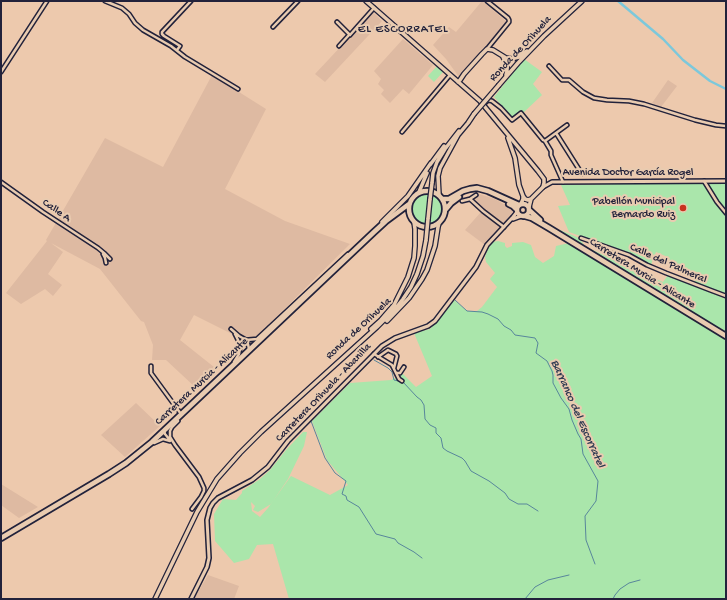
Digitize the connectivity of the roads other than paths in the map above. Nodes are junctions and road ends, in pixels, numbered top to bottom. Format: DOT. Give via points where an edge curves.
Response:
graph roads {
  1 [pos="47,1"];
  2 [pos="105,1"];
  3 [pos="191,1"];
  4 [pos="298,1"];
  5 [pos="366,1"];
  6 [pos="487,1"];
  7 [pos="582,1"];
  8 [pos="374,8"];
  9 [pos="337,22"];
  10 [pos="273,27"];
  11 [pos="350,35"];
  12 [pos="494,41"];
  13 [pos="339,46"];
  14 [pos="535,46"];
  15 [pos="488,49"];
  16 [pos="176,50"];
  17 [pos="493,50"];
  18 [pos="501,55"];
  19 [pos="549,66"];
  20 [pos="1,72"];
  21 [pos="464,74"];
  22 [pos="452,76"];
  23 [pos="504,79"];
  24 [pos="458,82"];
  25 [pos="465,87"];
  26 [pos="238,89"];
  27 [pos="484,105"];
  28 [pos="474,114"];
  29 [pos="567,125"];
  30 [pos="726,126"];
  31 [pos="460,130"];
  32 [pos="402,132"];
  33 [pos="505,132"];
  34 [pos="556,133"];
  35 [pos="545,141"];
  36 [pos="524,155"];
  37 [pos="515,158"];
  38 [pos="431,163"];
  39 [pos="582,174"];
  40 [pos="541,175"];
  41 [pos="704,181"];
  42 [pos="726,181"];
  43 [pos="1,182"];
  44 [pos="552,182"];
  45 [pos="564,182"];
  46 [pos="543,188"];
  47 [pos="419,192"];
  48 [pos="476,195"];
  49 [pos="522,196"];
  50 [pos="441,197"];
  51 [pos="470,199"];
  52 [pos="531,199"];
  53 [pos="462,201"];
  54 [pos="409,204"];
  55 [pos="518,207"];
  56 [pos="529,208"];
  57 [pos="446,209"];
  58 [pos="726,212"];
  59 [pos="396,214"];
  60 [pos="523,216"];
  61 [pos="411,217"];
  62 [pos="511,220"];
  63 [pos="414,222"];
  64 [pos="439,223"];
  65 [pos="504,227"];
  66 [pos="550,228"];
  67 [pos="374,230"];
  68 [pos="581,238"];
  69 [pos="365,239"];
  70 [pos="102,251"];
  71 [pos="110,259"];
  72 [pos="106,263"];
  73 [pos="726,296"];
  74 [pos="726,336"];
  75 [pos="246,340"];
  76 [pos="239,342"];
  77 [pos="242,346"];
  78 [pos="355,346"];
  79 [pos="249,350"];
  80 [pos="374,354"];
  81 [pos="378,356"];
  82 [pos="151,366"];
  83 [pos="332,368"];
  84 [pos="394,368"];
  85 [pos="404,368"];
  86 [pos="225,373"];
  87 [pos="397,373"];
  88 [pos="402,381"];
  89 [pos="189,408"];
  90 [pos="181,414"];
  91 [pos="164,430"];
  92 [pos="170,440"];
  93 [pos="175,445"];
  94 [pos="132,458"];
  95 [pos="192,509"];
  96 [pos="1,538"];
  97 [pos="155,598"];
  98 [pos="190,599"];
  1 -- 20 [label="street"];
  2 -- 16 [label="street" via="122,8 143,30"];
  3 -- 16 [label="street" via="162,32 180,46"];
  4 -- 10 [label="street"];
  5 -- 8 [label="main road"];
  6 -- 12 [label="street" via="509,20"];
  7 -- 14 [label="main road, Ronda de Orihuela"];
  8 -- 11 [label="street"];
  8 -- 22 [label="main road"];
  9 -- 11 [label="street"];
  11 -- 13 [label="street"];
  12 -- 15 [label="street"];
  12 -- 17 [label="street"];
  14 -- 18 [label="main road" via="515,59"];
  14 -- 23 [label="main road, Ronda de Orihuela"];
  15 -- 17 [label="main road"];
  15 -- 21 [label="main road"];
  16 -- 26 [label="street"];
  17 -- 18 [label="main road"];
  18 -- 23 [label="main road" via="507,65"];
  19 -- 30 [label="street" via="562,80 569,80 594,98 644,104 695,120"];
  21 -- 22 [label="main road"];
  21 -- 24 [label="main road"];
  21 -- 25 [label="main road" via="461,81"];
  22 -- 24 [label="main road"];
  22 -- 32 [label="street"];
  23 -- 28 [label="main road, Ronda de Orihuela, bridge"];
  24 -- 25 [label="main road"];
  25 -- 27 [label="main road"];
  27 -- 33 [label="main road"];
  27 -- 35 [label="street" via="488,100 492,101 512,120 521,113"];
  28 -- 31 [label="main road, Ronda de Orihuela"];
  28 -- 50 [label="main road" via="458,135 440,168 438,176"];
  29 -- 34 [label="street"];
  31 -- 38 [label="main road"];
  31 -- 78 [label="main road, Ronda de Orihuela, bridge" via="447,145 433,173 426,240 417,274 403,299"];
  33 -- 36 [label="main road"];
  33 -- 37 [label="main road"];
  34 -- 35 [label="street"];
  34 -- 39 [label="street"];
  35 -- 45 [label="street"];
  36 -- 37 [label="main road" via="518,154"];
  36 -- 40 [label="main road"];
  37 -- 49 [label="main road"];
  38 -- 47 [label="main road"];
  38 -- 67 [label="main road" via="408,196"];
  40 -- 44 [label="street, Avenida Doctor García Rogel"];
  40 -- 46 [label="main road" via="544,179"];
  41 -- 42 [label="street, Avenida Doctor García Rogel"];
  41 -- 45 [label="street, Avenida Doctor García Rogel"];
  41 -- 58 [label="street, Avenida Doctor García Rogel" via="716,202"];
  43 -- 70 [label="street, Calle A"];
  44 -- 45 [label="street, Avenida Doctor García Rogel"];
  44 -- 46 [label="street, Avenida Doctor García Rogel"];
  46 -- 52 [label="main road, Avenida Doctor García Rogel"];
  47 -- 50 [label="highway" via="432,191"];
  47 -- 54 [label="highway"];
  48 -- 51 [label="street"];
  49 -- 52 [label="main road"];
  49 -- 55 [label="main road"];
  50 -- 55 [label="highway" via="449,200 466,190 476,188 492,193"];
  50 -- 57 [label="highway"];
  51 -- 53 [label="street"];
  51 -- 65 [label="street"];
  52 -- 56 [label="main road"];
  54 -- 59 [label="highway, Carretera Murcia - Alicante"];
  54 -- 61 [label="highway"];
  55 -- 56 [label="highway" via="525,204"];
  55 -- 57 [label="highway" via="482,192 469,192"];
  55 -- 60 [label="highway" via="518,215"];
  55 -- 62 [label="street, Carretera Orihuela - Abanilla"];
  56 -- 60 [label="highway" via="528,214"];
  56 -- 66 [label="highway, Carretera Murcia - Alicante"];
  57 -- 64 [label="highway"];
  59 -- 61 [label="highway" via="402,213"];
  59 -- 67 [label="highway, Carretera Murcia - Alicante"];
  60 -- 62 [label="street, Carretera Orihuela - Abanilla"];
  60 -- 66 [label="highway, Carretera Murcia - Alicante"];
  61 -- 63 [label="highway"];
  62 -- 65 [label="street, Carretera Orihuela - Abanilla"];
  63 -- 64 [label="highway" via="426,227"];
  63 -- 83 [label="main road" via="414,258 394,305 335,362"];
  64 -- 78 [label="main road" via="431,260 414,291 394,314 361,344"];
  65 -- 80 [label="street, Carretera Orihuela - Abanilla" via="488,245 476,267 435,321 395,338"];
  66 -- 74 [label="highway, Carretera Murcia - Alicante"];
  67 -- 69 [label="highway, Carretera Murcia - Alicante"];
  68 -- 73 [label="street, Calle del Palmeral" via="629,255 647,265"];
  69 -- 75 [label="street" via="257,339"];
  69 -- 79 [label="highway, Carretera Murcia - Alicante"];
  70 -- 71 [label="street, Calle A"];
  70 -- 72 [label="street"];
  75 -- 76 [label="street" via="231,329"];
  75 -- 77 [label="street"];
  75 -- 79 [label="street"];
  76 -- 77 [label="street"];
  76 -- 86 [label="street" via="239,354"];
  77 -- 79 [label="street"];
  78 -- 83 [label="main road, Ronda de Orihuela"];
  79 -- 86 [label="highway, Carretera Murcia - Alicante"];
  80 -- 81 [label="street"];
  80 -- 98 [label="street, Carretera Orihuela - Abanilla" via="288,441 268,468 252,480 218,498 210,508 207,520 209,558 204,574"];
  81 -- 84 [label="street"];
  81 -- 84 [label="street" via="388,350 396,354"];
  82 -- 90 [label="street" via="151,373"];
  83 -- 97 [label="main road, Ronda de Orihuela" via="261,432 224,471 197,512"];
  84 -- 87 [label="street"];
  85 -- 87 [label="street"];
  86 -- 89 [label="highway, Carretera Murcia - Alicante"];
  87 -- 88 [label="street"];
  89 -- 90 [label="highway, Carretera Murcia - Alicante"];
  89 -- 93 [label="street" via="170,431 170,437"];
  90 -- 91 [label="highway, Carretera Murcia - Alicante"];
  91 -- 92 [label="street"];
  91 -- 94 [label="highway, Carretera Murcia - Alicante"];
  92 -- 93 [label="street"];
  92 -- 94 [label="street" via="155,442"];
  93 -- 95 [label="street" via="204,488"];
  94 -- 96 [label="highway, Carretera Murcia - Alicante" via="95,483"];
}
